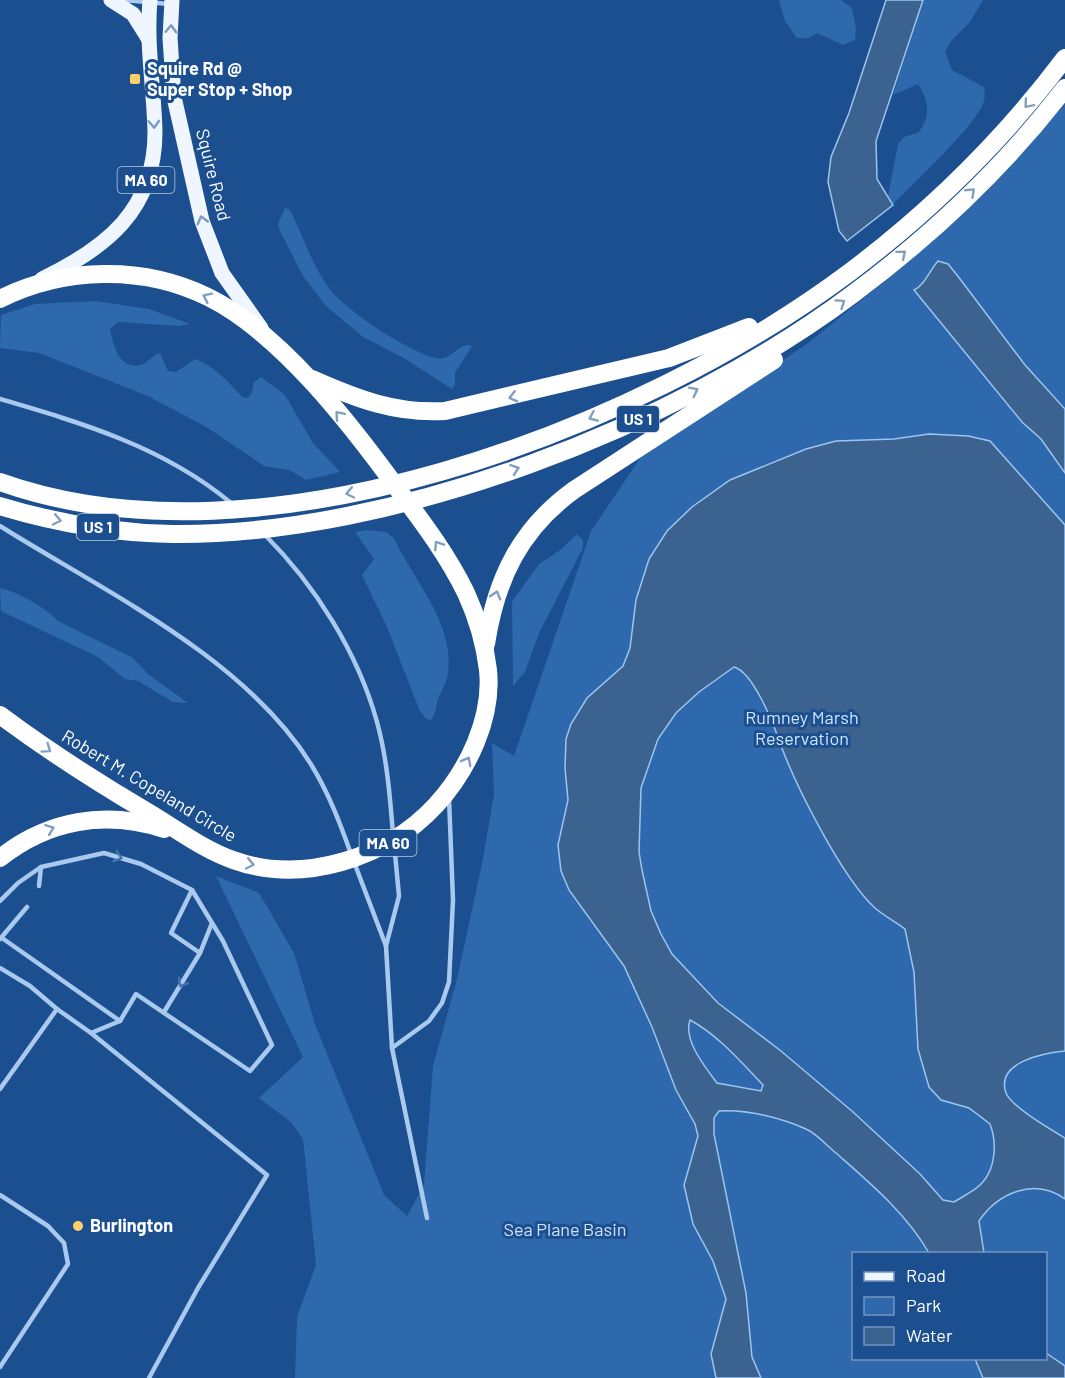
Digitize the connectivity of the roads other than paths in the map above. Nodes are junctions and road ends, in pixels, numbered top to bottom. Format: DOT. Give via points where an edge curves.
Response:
graph roads {
  1 [pos="111,0"];
  2 [pos="124,0"];
  3 [pos="150,1"];
  4 [pos="172,2"];
  5 [pos="148,38"];
  6 [pos="1065,58"];
  7 [pos="1065,88"];
  8 [pos="5,296"];
  9 [pos="794,311"];
  10 [pos="805,327"];
  11 [pos="271,342"];
  12 [pos="304,376"];
  13 [pos="0,399"];
  14 [pos="0,482"];
  15 [pos="0,506"];
  16 [pos="249,518"];
  17 [pos="256,525"];
  18 [pos="0,526"];
  19 [pos="485,652"];
  20 [pos="0,714"];
  21 [pos="449,789"];
  22 [pos="196,843"];
  23 [pos="0,858"];
  24 [pos="41,867"];
  25 [pos="39,886"];
  26 [pos="192,890"];
  27 [pos="0,901"];
  28 [pos="27,907"];
  29 [pos="212,923"];
  30 [pos="1,939"];
  31 [pos="386,946"];
  32 [pos="200,953"];
  33 [pos="0,968"];
  34 [pos="57,1009"];
  35 [pos="164,1012"];
  36 [pos="120,1021"];
  37 [pos="91,1033"];
  38 [pos="392,1048"];
  39 [pos="0,1089"];
  40 [pos="0,1195"];
  41 [pos="427,1218"];
  42 [pos="0,1366"];
  43 [pos="149,1378"];
  1 -- 5 [label="main road" via="133,14"];
  2 -- 3 [label="lane"];
  3 -- 4 [label="lane"];
  3 -- 5 [label="main road, MA 60"];
  11 -- 4 [label="main road, Squire Road / MA 60, one-way" via="229,285 206,234 174,97"];
  5 -- 8 [label="main road, MA 60, one-way" via="154,149 134,206 119,229 93,252"];
  6 -- 9 [label="highway, US 1, one-way" via="981,157 916,218 864,262"];
  10 -- 7 [label="highway, US 1, one-way" via="929,232 1003,160"];
  11 -- 8 [label="highway, Robert M. Copeland Circle, one-way" via="220,303 157,279 87,274"];
  9 -- 12 [label="highway, one-way" via="669,358 445,411 409,411 374,405"];
  9 -- 14 [label="highway, US 1, one-way" via="707,363 533,441 448,468 307,501 177,513 95,506"];
  15 -- 10 [label="highway, US 1, one-way" via="94,527 198,534 327,519 460,487 542,459 717,379"];
  19 -- 10 [label="highway, one-way" via="490,616 502,577 518,545 539,519 574,490 777,358"];
  11 -- 12 [label="highway, Robert M. Copeland Circle / MA 60"];
  19 -- 12 [label="highway, Robert M. Copeland Circle / MA 60, one-way" via="470,601 442,550 363,443"];
  13 -- 16 [label="lane" via="109,433 155,454 204,480"];
  17 -- 31 [label="lane" via="278,547 339,633 376,721 388,778 399,896"];
  18 -- 31 [label="lane" via="161,624 211,660 260,703 311,765 333,804"];
  21 -- 19 [label="highway, Robert M. Copeland Circle / MA 60, one-way" via="468,760 480,728 488,686"];
  20 -- 22 [label="highway, Robert M. Copeland Circle, one-way" via="70,765"];
  22 -- 21 [label="highway, Robert M. Copeland Circle / MA 60, one-way" via="234,860 260,866 302,869 336,864 390,842 428,814"];
  21 -- 38 [label="lane" via="453,872 449,982 442,1003 429,1021"];
  23 -- 22 [label="highway, MA 60, one-way" via="50,829 92,819 146,824"];
  24 -- 25 [label="lane"];
  24 -- 26 [label="lane, one-way" via="104,853 141,864"];
  24 -- 27 [label="lane"];
  26 -- 29 [label="lane"];
  26 -- 32 [label="lane" via="171,933"];
  28 -- 30 [label="lane"];
  29 -- 32 [label="lane"];
  29 -- 35 [label="lane" via="272,1045 250,1071"];
  30 -- 36 [label="lane"];
  31 -- 38 [label="lane"];
  32 -- 35 [label="lane, one-way"];
  33 -- 34 [label="lane"];
  34 -- 37 [label="lane"];
  34 -- 39 [label="lane"];
  35 -- 36 [label="lane" via="136,994"];
  36 -- 37 [label="lane"];
  37 -- 43 [label="lane" via="267,1175"];
  38 -- 41 [label="lane"];
  40 -- 42 [label="lane" via="48,1226 64,1243 68,1264"];
}
